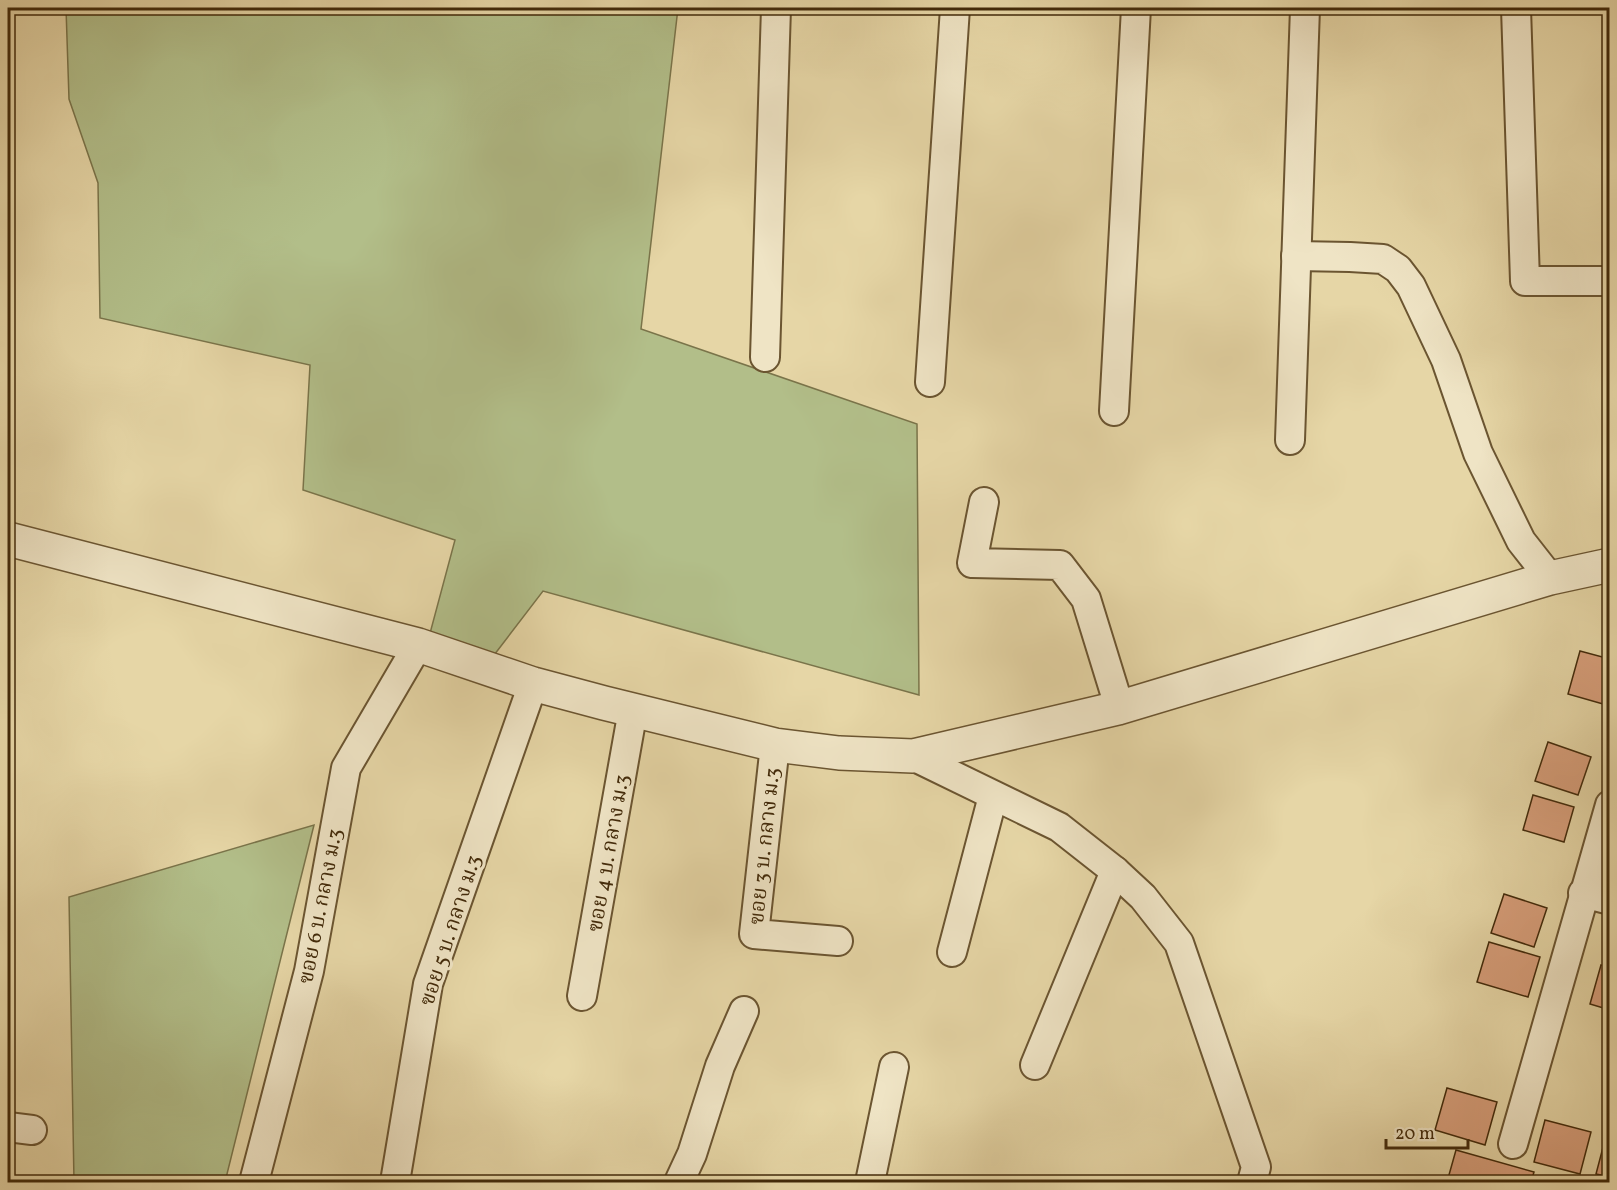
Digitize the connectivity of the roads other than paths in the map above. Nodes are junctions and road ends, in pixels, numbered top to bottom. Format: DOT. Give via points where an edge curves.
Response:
graph roads {
  1 [pos="776,8"];
  2 [pos="955,8"];
  3 [pos="1136,8"];
  4 [pos="1305,8"];
  5 [pos="1516,8"];
  6 [pos="1296,256"];
  7 [pos="1610,281"];
  8 [pos="765,357"];
  9 [pos="930,382"];
  10 [pos="1114,411"];
  11 [pos="1290,440"];
  12 [pos="984,502"];
  13 [pos="8,539"];
  14 [pos="1610,565"];
  15 [pos="1550,578"];
  16 [pos="418,645"];
  17 [pos="533,684"];
  18 [pos="1118,708"];
  19 [pos="633,710"];
  20 [pos="775,745"];
  21 [pos="913,756"];
  22 [pos="993,796"];
  23 [pos="1610,805"];
  24 [pos="1115,871"];
  25 [pos="1596,897"];
  26 [pos="838,941"];
  27 [pos="952,952"];
  28 [pos="582,996"];
  29 [pos="744,1011"];
  30 [pos="1035,1065"];
  31 [pos="894,1067"];
  32 [pos="1513,1144"];
  33 [pos="254,1182"];
  34 [pos="395,1182"];
  35 [pos="679,1182"];
  36 [pos="870,1182"];
  37 [pos="1252,1182"];
  1 -- 8 [label="street"];
  2 -- 9 [label="street"];
  3 -- 10 [label="street"];
  4 -- 6 [label="street"];
  5 -- 7 [label="street" via="1525,281"];
  6 -- 11 [label="street"];
  6 -- 15 [label="street" via="1383,259 1398,269 1411,286 1446,360 1478,453 1521,541"];
  12 -- 18 [label="street" via="972,563 1060,565 1086,599"];
  13 -- 16 [label="street"];
  14 -- 15 [label="street"];
  15 -- 18 [label="street"];
  16 -- 17 [label="street"];
  16 -- 33 [label="street, ฃอย 6 บ. กลาง ม.3" via="346,768 309,970"];
  17 -- 19 [label="street"];
  17 -- 34 [label="street, ฃอย 5 บ. กลาง ม.3" via="428,984"];
  18 -- 21 [label="street"];
  19 -- 20 [label="street"];
  19 -- 28 [label="street, ฃอย 4 บ. กลาง ม.3"];
  20 -- 21 [label="street"];
  20 -- 26 [label="street, ฃอย 3 บ. กลาง ม.3" via="754,934"];
  21 -- 22 [label="street"];
  22 -- 24 [label="street" via="1059,827"];
  22 -- 27 [label="street"];
  23 -- 25 [label="street"];
  24 -- 30 [label="street"];
  24 -- 37 [label="street" via="1143,897 1179,943 1256,1167"];
  25 -- 32 [label="street"];
  29 -- 35 [label="street"];
  31 -- 36 [label="street"];
}
